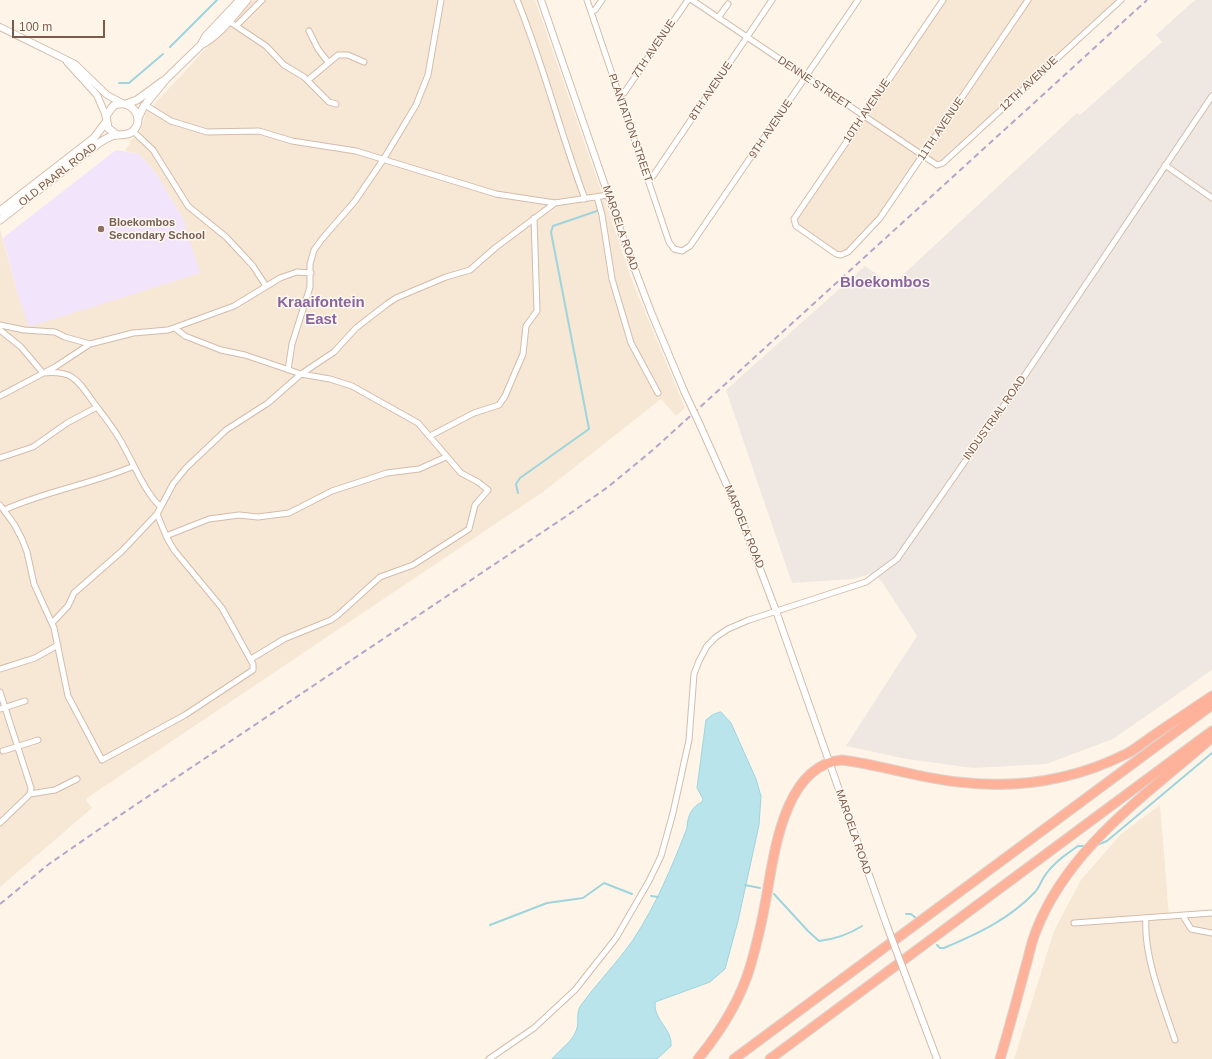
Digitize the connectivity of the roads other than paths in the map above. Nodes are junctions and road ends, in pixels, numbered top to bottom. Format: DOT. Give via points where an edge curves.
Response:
graph roads {
  1 [pos="240,0"];
  2 [pos="247,0"];
  3 [pos="262,0"];
  4 [pos="441,0"];
  5 [pos="517,0"];
  6 [pos="541,0"];
  7 [pos="587,0"];
  8 [pos="602,0"];
  9 [pos="688,0"];
  10 [pos="692,0"];
  11 [pos="772,0"];
  12 [pos="858,0"];
  13 [pos="943,0"];
  14 [pos="1028,0"];
  15 [pos="1121,0"];
  16 [pos="728,4"];
  17 [pos="591,11"];
  18 [pos="718,18"];
  19 [pos="228,21"];
  20 [pos="236,26"];
  21 [pos="0,27"];
  22 [pos="309,31"];
  23 [pos="747,37"];
  24 [pos="201,45"];
  25 [pos="65,59"];
  26 [pos="328,62"];
  27 [pos="364,62"];
  28 [pos="806,77"];
  29 [pos="166,79"];
  30 [pos="308,80"];
  31 [pos="619,96"];
  32 [pos="1212,96"];
  33 [pos="124,104"];
  34 [pos="336,104"];
  35 [pos="145,105"];
  36 [pos="864,116"];
  37 [pos="138,118"];
  38 [pos="106,119"];
  39 [pos="133,131"];
  40 [pos="117,135"];
  41 [pos="922,156"];
  42 [pos="383,160"];
  43 [pos="937,165"];
  44 [pos="1165,165"];
  45 [pos="648,180"];
  46 [pos="608,195"];
  47 [pos="597,197"];
  48 [pos="1212,198"];
  49 [pos="585,199"];
  50 [pos="555,203"];
  51 [pos="0,210"];
  52 [pos="534,218"];
  53 [pos="0,220"];
  54 [pos="679,251"];
  55 [pos="848,252"];
  56 [pos="311,273"];
  57 [pos="266,286"];
  58 [pos="0,325"];
  59 [pos="175,328"];
  60 [pos="0,330"];
  61 [pos="90,344"];
  62 [pos="288,370"];
  63 [pos="43,373"];
  64 [pos="301,374"];
  65 [pos="658,393"];
  66 [pos="0,396"];
  67 [pos="97,407"];
  68 [pos="430,436"];
  69 [pos="446,457"];
  70 [pos="0,458"];
  71 [pos="134,466"];
  72 [pos="0,505"];
  73 [pos="160,506"];
  74 [pos="4,510"];
  75 [pos="157,514"];
  76 [pos="166,536"];
  77 [pos="776,611"];
  78 [pos="52,623"];
  79 [pos="58,645"];
  80 [pos="251,659"];
  81 [pos="0,669"];
  82 [pos="0,692"];
  83 [pos="1212,696"];
  84 [pos="24,701"];
  85 [pos="1212,705"];
  86 [pos="2,708"];
  87 [pos="1212,731"];
  88 [pos="1212,738"];
  89 [pos="38,740"];
  90 [pos="18,746"];
  91 [pos="3,751"];
  92 [pos="828,762"];
  93 [pos="78,779"];
  94 [pos="30,794"];
  95 [pos="0,823"];
  96 [pos="1212,913"];
  97 [pos="1183,916"];
  98 [pos="1146,918"];
  99 [pos="1074,923"];
  100 [pos="1212,933"];
  101 [pos="1175,1040"];
  102 [pos="489,1059"];
  103 [pos="698,1059"];
  104 [pos="734,1059"];
  105 [pos="770,1059"];
  106 [pos="937,1059"];
  107 [pos="1000,1059"];
  1 -- 24 [label="main road, OLD PAARL ROAD" via="206,36"];
  2 -- 19 [label="main road, OLD PAARL ROAD"];
  3 -- 20 [label="street"];
  4 -- 42 [label="street" via="425,85"];
  5 -- 49 [label="street"];
  6 -- 46 [label="street, MAROELA ROAD"];
  7 -- 17 [label="street, PLANTATION STREET"];
  8 -- 17 [label="street" via="595,10"];
  9 -- 31 [label="street, 7TH AVENUE" via="624,93"];
  10 -- 18 [label="street, DENNE STREET"];
  11 -- 23 [label="street, 8TH AVENUE"];
  12 -- 28 [label="street, 9TH AVENUE"];
  13 -- 36 [label="street, 10TH AVENUE"];
  14 -- 41 [label="street, 11TH AVENUE"];
  15 -- 43 [label="street, 12TH AVENUE" via="943,163"];
  16 -- 18 [label="street"];
  17 -- 31 [label="street, PLANTATION STREET"];
  18 -- 23 [label="street, DENNE STREET"];
  19 -- 20 [label="street"];
  19 -- 24 [label="main road, OLD PAARL ROAD" via="212,38"];
  20 -- 30 [label="street" via="256,38 284,65"];
  21 -- 25 [label="street"];
  22 -- 26 [label="street"];
  23 -- 28 [label="street, DENNE STREET"];
  23 -- 45 [label="street, 8TH AVENUE"];
  24 -- 29 [label="main road, OLD PAARL ROAD"];
  25 -- 33 [label="street" via="81,69 107,96"];
  25 -- 38 [label="street" via="100,101"];
  26 -- 27 [label="street" via="343,54"];
  26 -- 30 [label="street"];
  28 -- 36 [label="street, DENNE STREET"];
  28 -- 54 [label="street, 9TH AVENUE" via="690,246"];
  29 -- 33 [label="main road, OLD PAARL ROAD" via="137,100"];
  29 -- 35 [label="main road, OLD PAARL ROAD"];
  30 -- 34 [label="street" via="329,102"];
  31 -- 45 [label="street, PLANTATION STREET"];
  32 -- 44 [label="street, INDUSTRIAL ROAD"];
  33 -- 37 [label="main road" via="134,109"];
  33 -- 38 [label="main road, OLD PAARL ROAD" via="110,108"];
  35 -- 37 [label="main road, OLD PAARL ROAD"];
  35 -- 42 [label="street" via="171,121 207,132 259,131 292,141 349,150"];
  36 -- 41 [label="street, DENNE STREET"];
  36 -- 55 [label="street, 10TH AVENUE" via="794,219 794,224 836,254"];
  37 -- 39 [label="main road, OLD PAARL ROAD"];
  38 -- 40 [label="main road" via="110,130"];
  38 -- 51 [label="main road, OLD PAARL ROAD" via="94,138"];
  39 -- 40 [label="main road, OLD PAARL ROAD" via="127,135"];
  39 -- 57 [label="street" via="153,150 188,206 226,237 253,266"];
  40 -- 53 [label="main road, OLD PAARL ROAD" via="99,144"];
  41 -- 43 [label="street, DENNE STREET"];
  41 -- 55 [label="street, 11TH AVENUE" via="880,218"];
  42 -- 50 [label="street" via="485,192"];
  42 -- 56 [label="street" via="346,213 318,245 312,258"];
  44 -- 48 [label="street"];
  44 -- 77 [label="street, INDUSTRIAL ROAD" via="901,554 884,571 866,582"];
  45 -- 54 [label="street, PLANTATION STREET" via="670,245"];
  46 -- 47 [label="street"];
  46 -- 77 [label="street, MAROELA ROAD, bridge" via="642,291 734,501"];
  47 -- 49 [label="street"];
  47 -- 65 [label="street" via="612,279 631,343"];
  49 -- 50 [label="street"];
  50 -- 52 [label="street"];
  52 -- 64 [label="street" via="470,270 446,277 387,304 356,328 334,352"];
  52 -- 68 [label="street" via="537,311 526,326 523,354 505,396 499,405 474,413"];
  56 -- 57 [label="street" via="290,274"];
  56 -- 62 [label="street" via="310,287 294,336"];
  57 -- 59 [label="street" via="230,308"];
  58 -- 61 [label="street" via="55,332"];
  59 -- 61 [label="street" via="133,333"];
  59 -- 62 [label="street" via="185,336 221,350 245,355"];
  60 -- 63 [label="street" via="20,347"];
  61 -- 63 [label="street"];
  62 -- 64 [label="street"];
  63 -- 66 [label="street"];
  63 -- 67 [label="street" via="60,373 76,379"];
  64 -- 68 [label="street" via="352,386 413,419"];
  64 -- 73 [label="street" via="280,393 226,430 205,449 186,468"];
  67 -- 70 [label="street" via="67,423 33,447"];
  67 -- 71 [label="street" via="119,438"];
  68 -- 69 [label="street"];
  69 -- 76 [label="street" via="419,469 387,474 332,491 289,513 209,519"];
  69 -- 80 [label="street" via="461,474 488,490 474,505 469,529 413,565 380,577 335,618 284,639"];
  71 -- 73 [label="street"];
  71 -- 74 [label="street"];
  72 -- 74 [label="street"];
  73 -- 75 [label="street"];
  74 -- 78 [label="street" via="22,539 36,589"];
  75 -- 76 [label="street"];
  75 -- 78 [label="street" via="122,551 74,593 68,606"];
  76 -- 80 [label="street" via="184,563 226,614"];
  77 -- 92 [label="street, MAROELA ROAD"];
  77 -- 102 [label="street, INDUSTRIAL ROAD" via="728,629 707,646 699,661 692,689 689,740 682,776 661,856 616,938 587,977 562,1004 527,1034"];
  78 -- 79 [label="street"];
  79 -- 80 [label="street" via="68,696 102,760 185,715 250,673 254,666"];
  79 -- 81 [label="street" via="35,658"];
  82 -- 86 [label="street"];
  83 -- 92 [label="highway" via="1128,753 1100,766 1044,781 992,785 957,782 851,761"];
  84 -- 86 [label="street"];
  85 -- 104 [label="highway"];
  86 -- 90 [label="street"];
  87 -- 105 [label="highway"];
  88 -- 107 [label="highway" via="1111,824 1069,871 1036,931"];
  89 -- 90 [label="street"];
  90 -- 91 [label="street"];
  90 -- 94 [label="street" via="31,785"];
  92 -- 103 [label="highway" via="817,768 801,786 782,820 751,965 734,1006"];
  92 -- 106 [label="street, MAROELA ROAD, bridge"];
  93 -- 94 [label="street" via="55,790"];
  94 -- 95 [label="street"];
  96 -- 97 [label="street"];
  97 -- 98 [label="street"];
  97 -- 100 [label="street" via="1191,929"];
  98 -- 99 [label="street"];
  98 -- 101 [label="street" via="1146,938 1154,975"];
}
